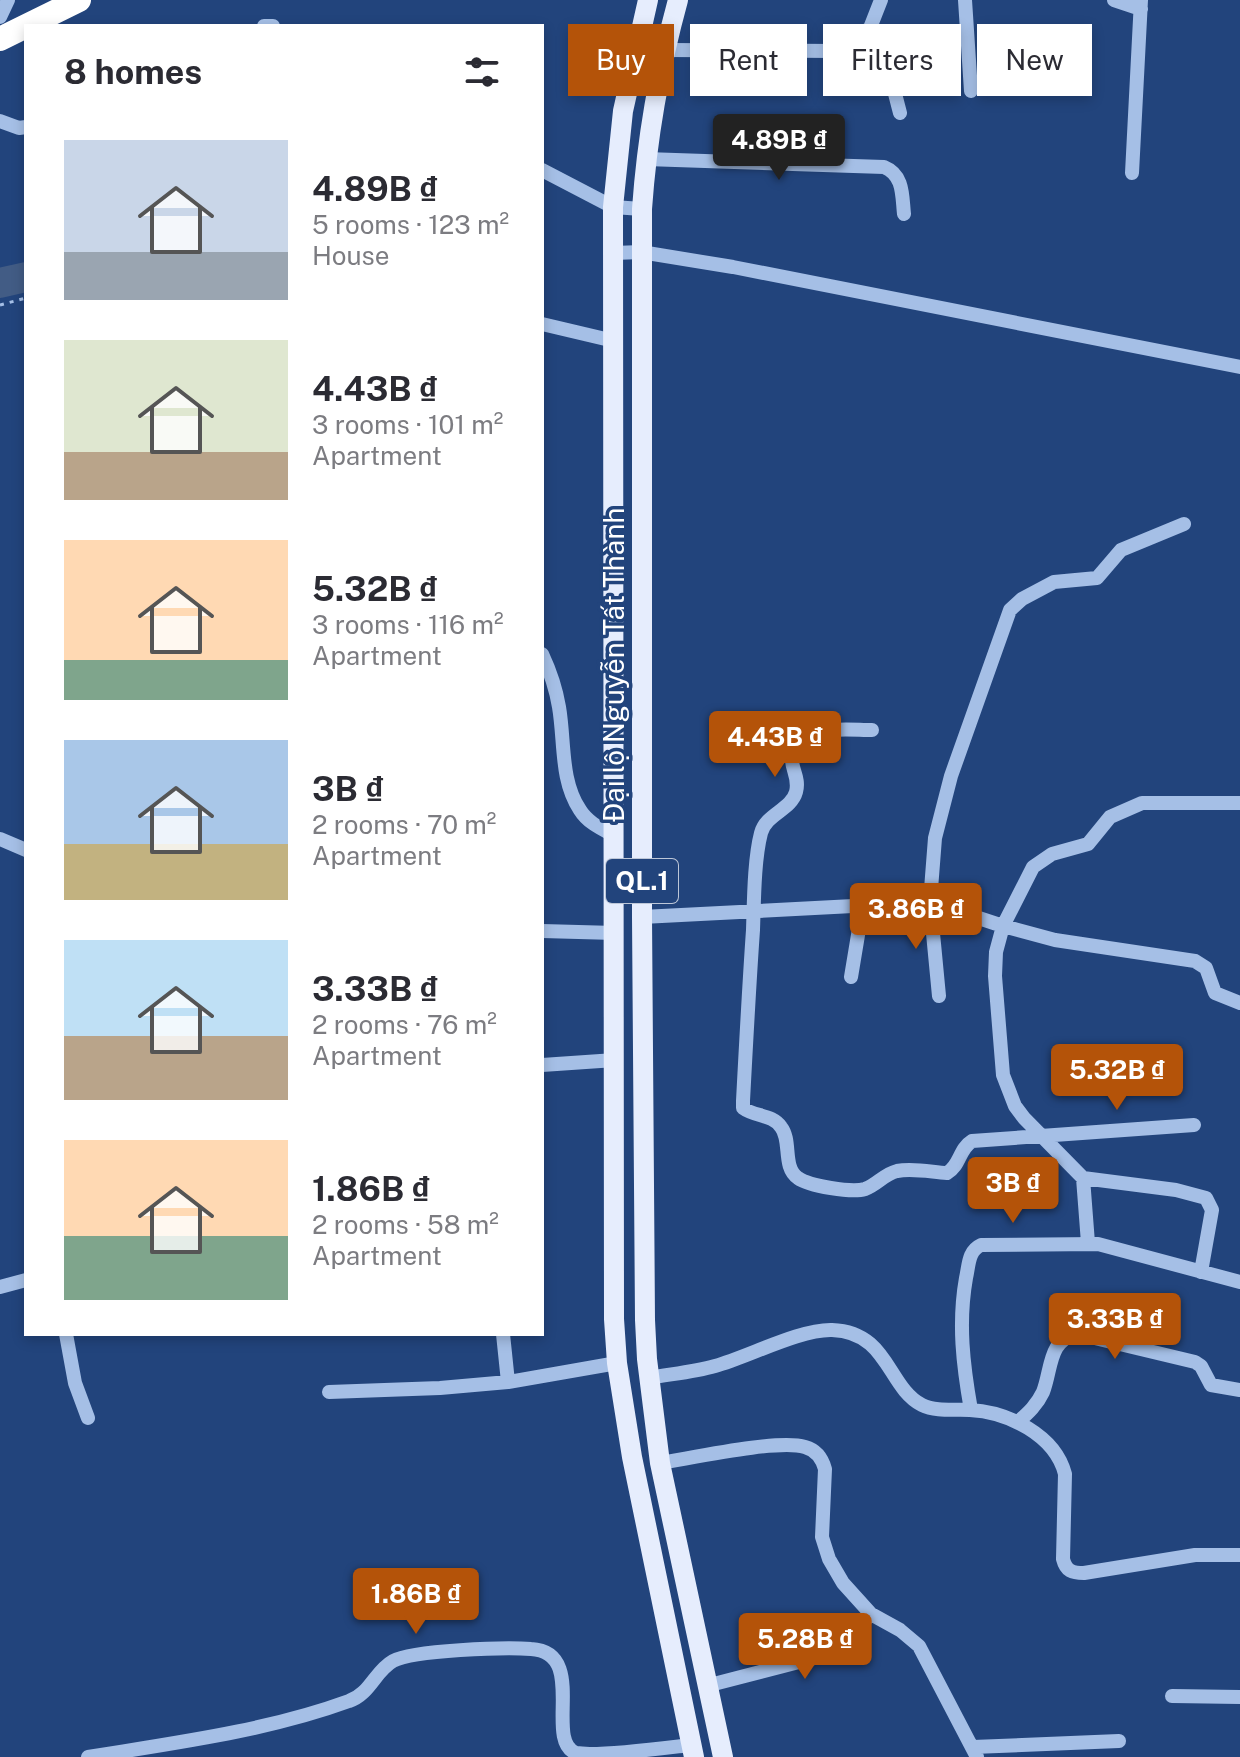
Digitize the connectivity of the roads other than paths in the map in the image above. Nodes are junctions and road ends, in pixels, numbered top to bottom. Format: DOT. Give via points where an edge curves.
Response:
graph roads {
  1 [pos="8,0"];
  2 [pos="79,0"];
  3 [pos="648,0"];
  4 [pos="678,0"];
  5 [pos="881,0"];
  6 [pos="965,0"];
  7 [pos="1114,0"];
  8 [pos="1141,5"];
  9 [pos="0,17"];
  10 [pos="30,24"];
  11 [pos="672,24"];
  12 [pos="872,24"];
  13 [pos="24,27"];
  14 [pos="0,39"];
  15 [pos="674,50"];
  16 [pos="823,51"];
  17 [pos="971,91"];
  18 [pos="657,96"];
  19 [pos="896,96"];
  20 [pos="900,113"];
  21 [pos="0,121"];
  22 [pos="24,130"];
  23 [pos="646,159"];
  24 [pos="544,171"];
  25 [pos="1132,173"];
  26 [pos="613,207"];
  27 [pos="642,209"];
  28 [pos="904,214"];
  29 [pos="641,252"];
  30 [pos="614,253"];
  31 [pos="544,324"];
  32 [pos="614,341"];
  33 [pos="1240,367"];
  34 [pos="1184,524"];
  35 [pos="544,660"];
  36 [pos="872,730"];
  37 [pos="1240,803"];
  38 [pos="615,836"];
  39 [pos="0,839"];
  40 [pos="24,849"];
  41 [pos="930,902"];
  42 [pos="863,905"];
  43 [pos="754,911"];
  44 [pos="642,926"];
  45 [pos="1003,926"];
  46 [pos="544,931"];
  47 [pos="615,933"];
  48 [pos="851,977"];
  49 [pos="939,996"];
  50 [pos="1240,1003"];
  51 [pos="615,1060"];
  52 [pos="544,1065"];
  53 [pos="1194,1125"];
  54 [pos="1043,1136"];
  55 [pos="1083,1178"];
  56 [pos="1088,1243"];
  57 [pos="1201,1272"];
  58 [pos="24,1281"];
  59 [pos="1240,1282"];
  60 [pos="0,1287"];
  61 [pos="66,1336"];
  62 [pos="503,1336"];
  63 [pos="617,1363"];
  64 [pos="648,1369"];
  65 [pos="508,1382"];
  66 [pos="1240,1390"];
  67 [pos="329,1392"];
  68 [pos="971,1410"];
  69 [pos="88,1418"];
  70 [pos="1018,1422"];
  71 [pos="660,1463"];
  72 [pos="1240,1555"];
  73 [pos="871,1614"];
  74 [pos="706,1686"];
  75 [pos="1172,1696"];
  76 [pos="1240,1697"];
  77 [pos="1119,1741"];
  78 [pos="692,1751"];
  79 [pos="975,1752"];
  80 [pos="88,1757"];
  81 [pos="723,1757"];
  1 -- 9 [label="street"];
  2 -- 10 [label="highway"];
  3 -- 26 [label="main road, Đại lộ Nguyễn Tất Thành / QL.1" via="623,111"];
  4 -- 11 [label="main road, Đại lộ Nguyễn Tất Thành / QL.1"];
  5 -- 12 [label="street"];
  6 -- 17 [label="street"];
  7 -- 8 [label="street"];
  8 -- 25 [label="street"];
  13 -- 14 [label="highway"];
  15 -- 16 [label="street"];
  18 -- 23 [label="main road, Đại lộ Nguyễn Tất Thành / QL.1"];
  19 -- 20 [label="street"];
  21 -- 22 [label="street"];
  23 -- 27 [label="main road, Đại lộ Nguyễn Tất Thành / QL.1"];
  23 -- 28 [label="street" via="884,167 901,184"];
  24 -- 26 [label="street"];
  26 -- 27 [label="street"];
  26 -- 30 [label="main road, Đại lộ Nguyễn Tất Thành / QL.1"];
  27 -- 29 [label="main road, Đại lộ Nguyễn Tất Thành / QL.1"];
  29 -- 30 [label="street"];
  29 -- 33 [label="street"];
  29 -- 44 [label="main road, Đại lộ Nguyễn Tất Thành / QL.1"];
  30 -- 32 [label="main road, Đại lộ Nguyễn Tất Thành / QL.1"];
  31 -- 32 [label="street"];
  32 -- 38 [label="main road, Đại lộ Nguyễn Tất Thành / QL.1"];
  34 -- 41 [label="street" via="1121,550 1097,578 1054,582 1010,610 942,809"];
  35 -- 38 [label="street" via="560,708 572,795 591,822"];
  36 -- 43 [label="street" via="820,732 795,749 795,796 761,833"];
  37 -- 45 [label="street" via="1142,803 1110,817 1088,844 1052,854 1033,867"];
  38 -- 47 [label="main road, Đại lộ Nguyễn Tất Thành / QL.1"];
  39 -- 40 [label="street"];
  41 -- 42 [label="street"];
  41 -- 45 [label="street"];
  41 -- 49 [label="street"];
  42 -- 43 [label="street"];
  42 -- 48 [label="street"];
  43 -- 44 [label="street"];
  43 -- 54 [label="street" via="743,1108 780,1125 794,1175 816,1185 856,1191 895,1171 947,1173 972,1141"];
  44 -- 47 [label="main road"];
  44 -- 64 [label="main road, Đại lộ Nguyễn Tất Thành / QL.1"];
  45 -- 50 [label="street" via="1055,940 1195,961 1206,968 1215,993"];
  45 -- 54 [label="street" via="995,976 1003,1075 1015,1106"];
  46 -- 47 [label="street"];
  47 -- 51 [label="main road, Đại lộ Nguyễn Tất Thành / QL.1"];
  51 -- 52 [label="street"];
  51 -- 63 [label="main road, Đại lộ Nguyễn Tất Thành / QL.1"];
  53 -- 54 [label="street"];
  54 -- 55 [label="street"];
  55 -- 56 [label="street"];
  55 -- 57 [label="street" via="1206,1198 1212,1210"];
  56 -- 57 [label="street"];
  56 -- 68 [label="street" via="981,1245 973,1251 961,1328"];
  57 -- 59 [label="street"];
  58 -- 60 [label="street"];
  61 -- 69 [label="street"];
  62 -- 65 [label="street"];
  63 -- 64 [label="main road"];
  63 -- 65 [label="street"];
  63 -- 78 [label="main road, Đại lộ Nguyễn Tất Thành / QL.1"];
  64 -- 68 [label="street" via="715,1366 830,1330 869,1343 910,1396 925,1407"];
  64 -- 71 [label="main road, Đại lộ Nguyễn Tất Thành / QL.1"];
  65 -- 67 [label="street"];
  66 -- 70 [label="street" via="1211,1385 1195,1362 1071,1335 1057,1345 1043,1391"];
  68 -- 70 [label="street"];
  70 -- 72 [label="street" via="1048,1444 1062,1463 1063,1559 1070,1571 1195,1555"];
  71 -- 73 [label="street" via="790,1444 814,1451 825,1469 822,1537 829,1559"];
  71 -- 74 [label="main road, Đại lộ Nguyễn Tất Thành / QL.1"];
  73 -- 74 [label="street" via="822,1656"];
  73 -- 79 [label="street" via="919,1646"];
  74 -- 81 [label="main road, Đại lộ Nguyễn Tất Thành / QL.1"];
  75 -- 76 [label="street"];
  77 -- 79 [label="street"];
  78 -- 80 [label="street" via="574,1753 564,1741 559,1666 548,1653 533,1649 404,1657 348,1702 227,1733"];
}
